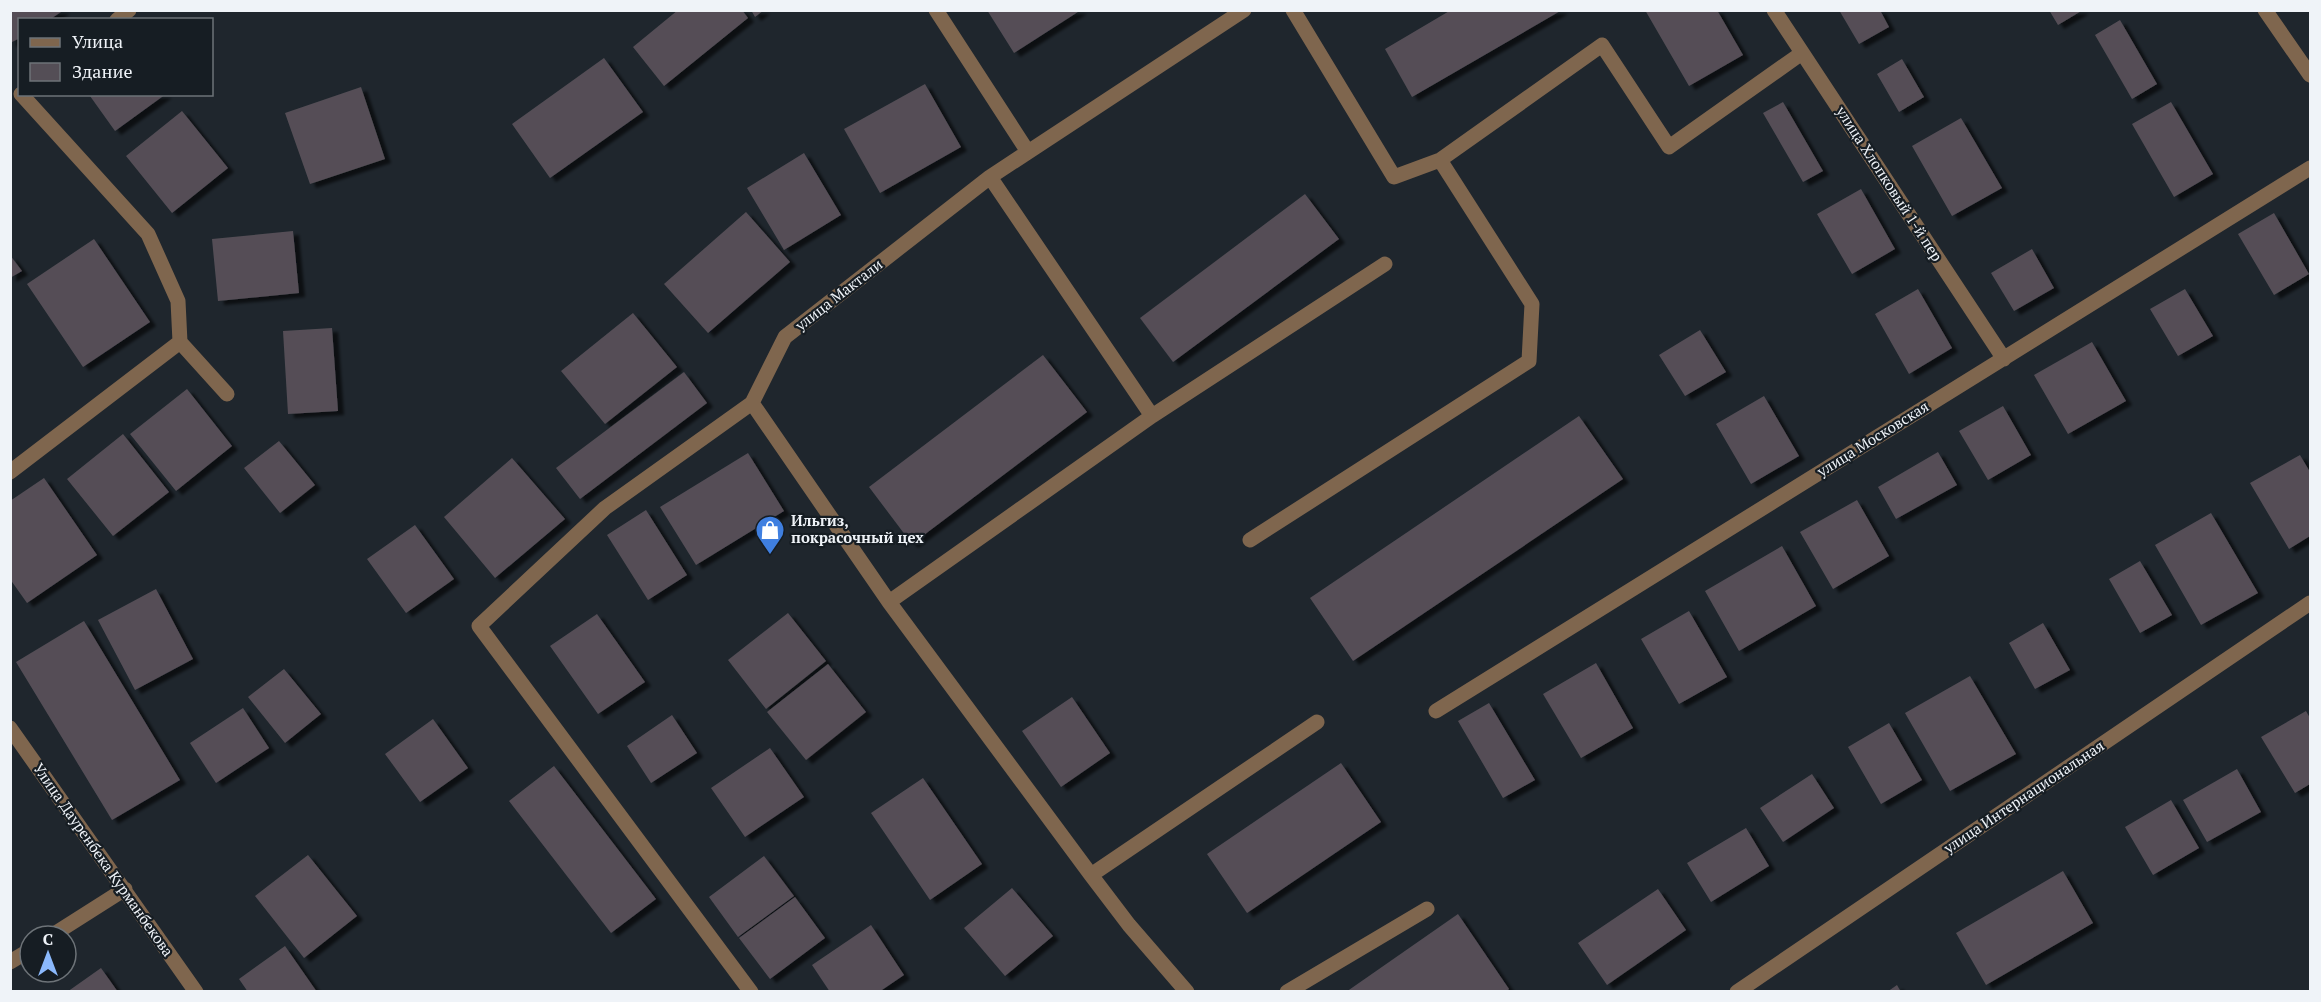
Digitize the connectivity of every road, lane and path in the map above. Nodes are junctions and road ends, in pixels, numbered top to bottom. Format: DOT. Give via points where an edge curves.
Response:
graph roads {
  1 [pos="936,10"];
  2 [pos="1244,10"];
  3 [pos="1293,10"];
  4 [pos="1774,10"];
  5 [pos="2265,10"];
  6 [pos="1802,53"];
  7 [pos="2310,75"];
  8 [pos="22,96"];
  9 [pos="1028,152"];
  10 [pos="1440,160"];
  11 [pos="2310,168"];
  12 [pos="990,177"];
  13 [pos="1385,264"];
  14 [pos="180,342"];
  15 [pos="2004,358"];
  16 [pos="228,394"];
  17 [pos="752,403"];
  18 [pos="1152,416"];
  19 [pos="10,472"];
  20 [pos="1250,540"];
  21 [pos="889,602"];
  22 [pos="2310,603"];
  23 [pos="1436,711"];
  24 [pos="1317,722"];
  25 [pos="10,728"];
  26 [pos="1091,875"];
  27 [pos="125,889"];
  28 [pos="1427,909"];
  29 [pos="70,924"];
  30 [pos="196,992"];
  31 [pos="751,992"];
  32 [pos="1187,992"];
  33 [pos="1287,992"];
  34 [pos="1737,992"];
  1 -- 9 [label="street"];
  2 -- 9 [label="street, улица Мактали"];
  3 -- 10 [label="street" via="1394,177"];
  4 -- 6 [label="street, улица Хлопковый 1-й пер"];
  5 -- 7 [label="street"];
  6 -- 10 [label="street" via="1669,147 1602,45"];
  6 -- 15 [label="street, улица Хлопковый 1-й пер"];
  8 -- 14 [label="street" via="148,234 178,301"];
  9 -- 12 [label="street, улица Мактали"];
  10 -- 20 [label="street" via="1532,304 1529,361"];
  11 -- 15 [label="street, улица Московская"];
  12 -- 17 [label="street, улица Мактали" via="785,337"];
  12 -- 18 [label="street"];
  13 -- 18 [label="street"];
  14 -- 16 [label="street"];
  14 -- 19 [label="street"];
  15 -- 23 [label="street, улица Московская"];
  17 -- 21 [label="street"];
  17 -- 31 [label="street, улица Мактали" via="605,508 479,626"];
  18 -- 21 [label="street"];
  21 -- 26 [label="street"];
  22 -- 34 [label="street, улица Интернациональная"];
  24 -- 26 [label="street"];
  25 -- 27 [label="street, Улица Дауренбека Курманбекова"];
  26 -- 32 [label="street"];
  27 -- 29 [label="street"];
  27 -- 30 [label="street, Улица Дауренбека Курманбекова"];
  28 -- 33 [label="street"];
}
